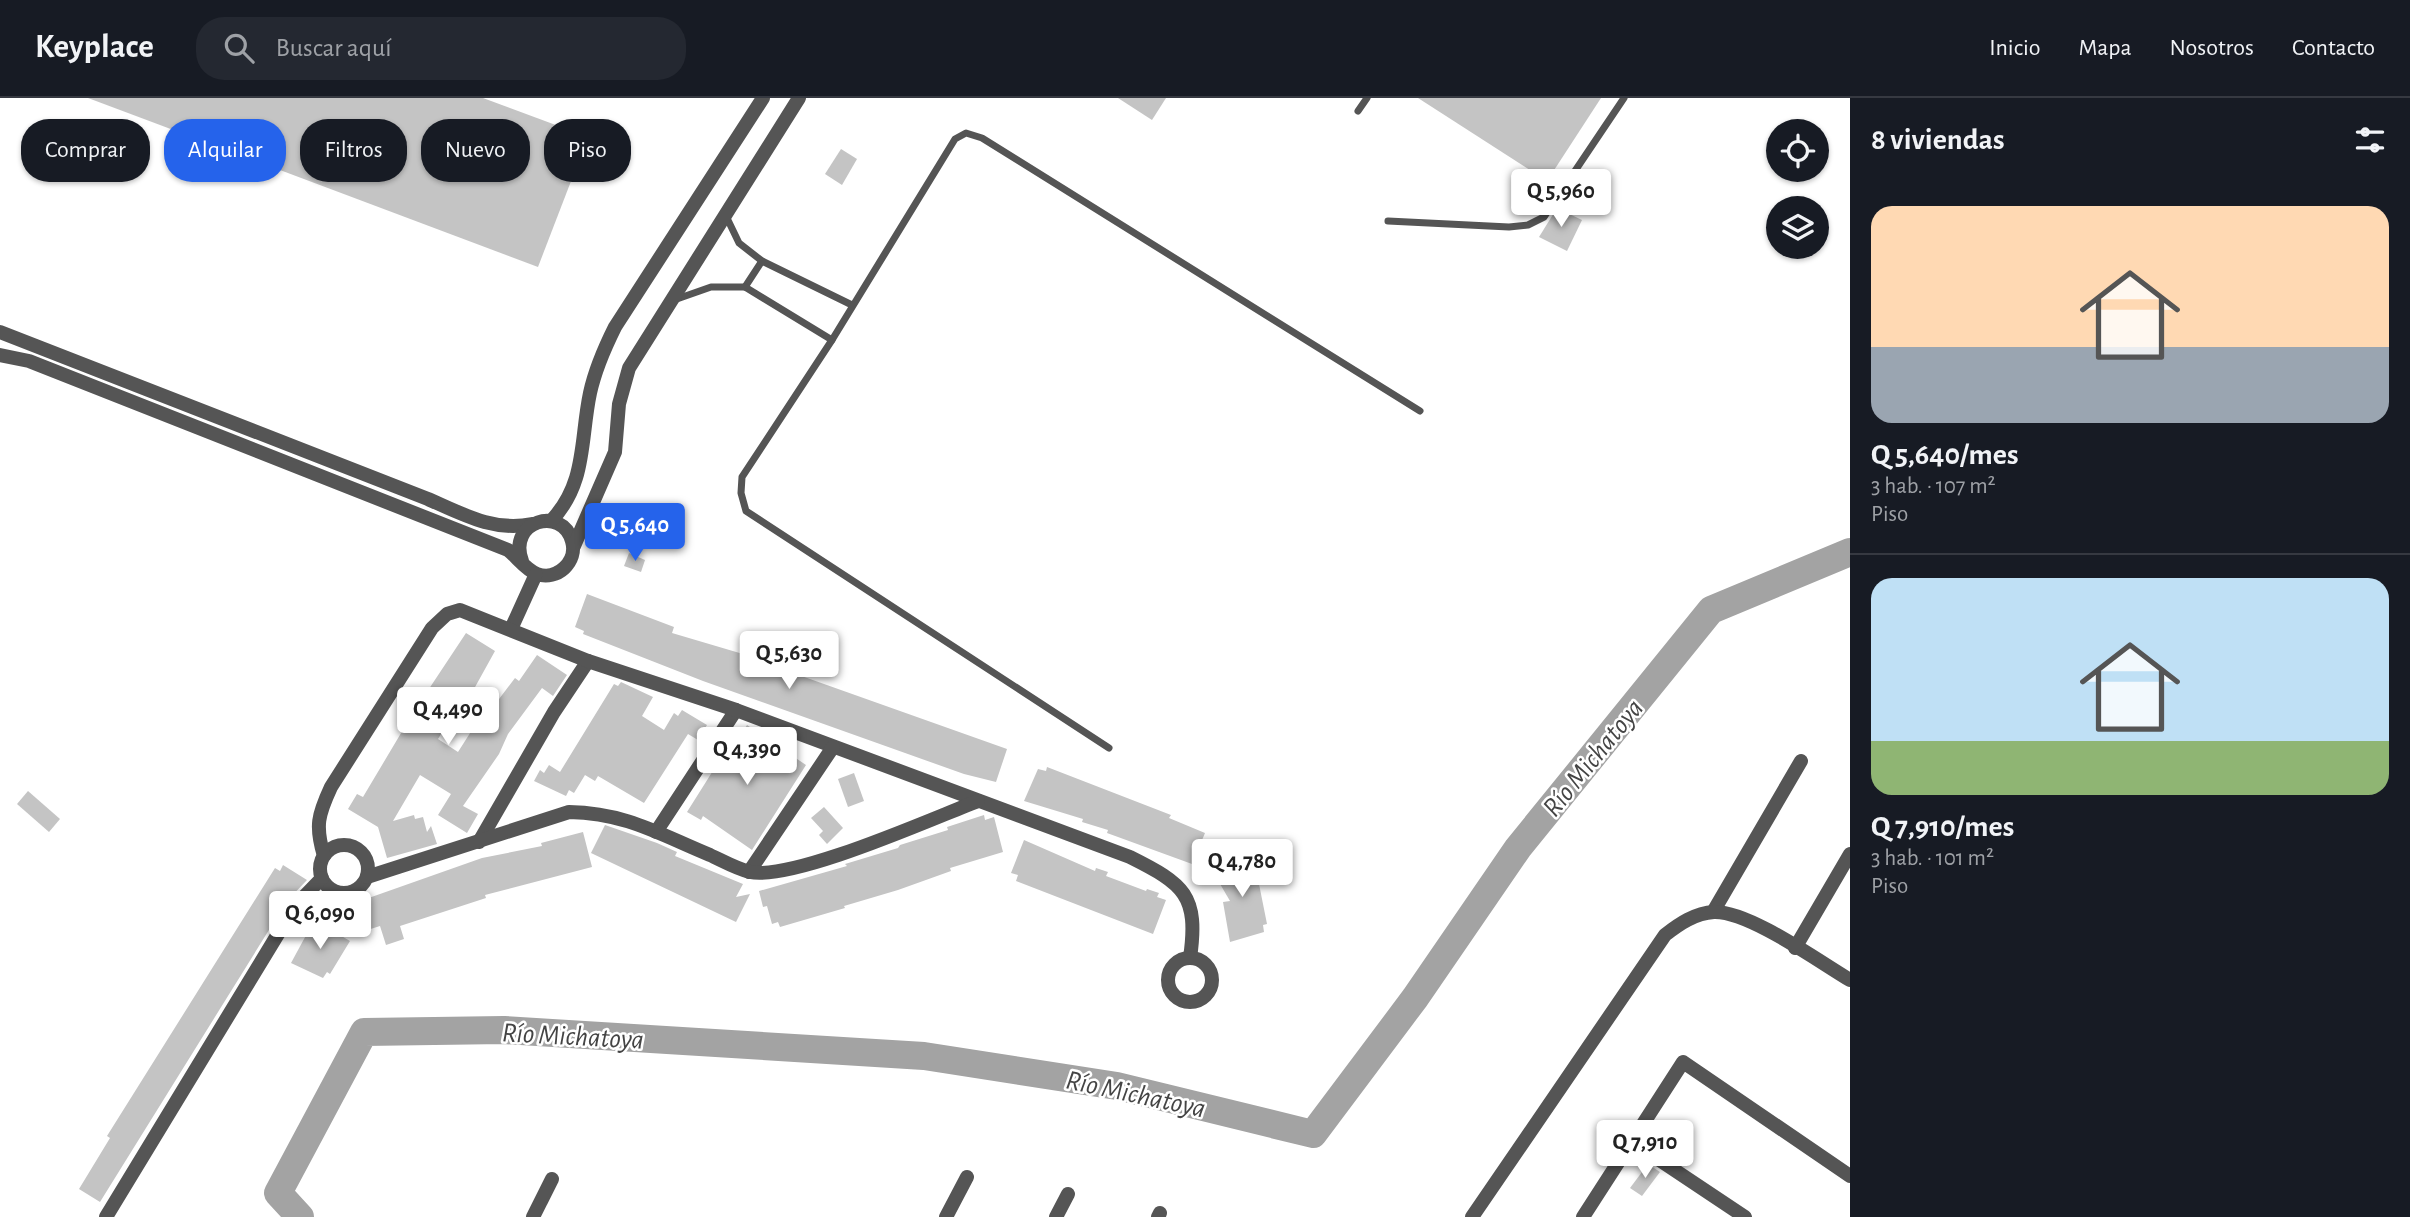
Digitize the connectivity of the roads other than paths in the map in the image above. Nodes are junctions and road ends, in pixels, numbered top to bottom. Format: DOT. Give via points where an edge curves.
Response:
graph roads {
  1 [pos="763,98"];
  2 [pos="799,98"];
  3 [pos="1367,98"];
  4 [pos="1623,98"];
  5 [pos="1359,111"];
  6 [pos="726,216"];
  7 [pos="1388,221"];
  8 [pos="762,261"];
  9 [pos="746,287"];
  10 [pos="670,301"];
  11 [pos="852,305"];
  12 [pos="0,332"];
  13 [pos="832,340"];
  14 [pos="0,355"];
  15 [pos="1420,411"];
  16 [pos="551,521"];
  17 [pos="534,524"];
  18 [pos="573,546"];
  19 [pos="522,561"];
  20 [pos="536,574"];
  21 [pos="511,629"];
  22 [pos="588,661"];
  23 [pos="736,710"];
  24 [pos="833,747"];
  25 [pos="1109,748"];
  26 [pos="1801,761"];
  27 [pos="978,802"];
  28 [pos="656,832"];
  29 [pos="479,842"];
  30 [pos="1850,854"];
  31 [pos="324,856"];
  32 [pos="749,872"];
  33 [pos="367,877"];
  34 [pos="322,878"];
  35 [pos="1713,912"];
  36 [pos="1795,948"];
  37 [pos="1190,958"];
  38 [pos="1850,980"];
  39 [pos="1631,1141"];
  40 [pos="967,1177"];
  41 [pos="1850,1177"];
  42 [pos="551,1179"];
  43 [pos="1068,1194"];
  44 [pos="106,1217"];
  45 [pos="533,1217"];
  46 [pos="946,1217"];
  47 [pos="1056,1217"];
  48 [pos="1472,1217"];
  49 [pos="1583,1217"];
  50 [pos="1745,1217"];
  1 -- 16 [label="street" via="615,327 599,360 590,395 579,476"];
  2 -- 6 [label="street"];
  3 -- 5 [label="lane"];
  4 -- 7 [label="lane" via="1544,217 1509,227"];
  6 -- 8 [label="lane" via="739,243"];
  6 -- 10 [label="street"];
  8 -- 9 [label="lane"];
  8 -- 11 [label="lane"];
  9 -- 10 [label="lane" via="711,287"];
  9 -- 13 [label="lane"];
  10 -- 18 [label="street" via="629,368 619,404 615,452"];
  11 -- 13 [label="lane"];
  11 -- 15 [label="lane" via="955,139 966,133 982,138"];
  12 -- 17 [label="street" via="474,519 514,528"];
  13 -- 25 [label="lane" via="742,477 746,512"];
  14 -- 19 [label="street" via="29,360 508,550"];
  16 -- 17 [label="street"];
  16 -- 18 [label="street" via="566,530"];
  17 -- 19 [label="street" via="521,536"];
  18 -- 20 [label="street" via="569,564 562,570"];
  19 -- 20 [label="street"];
  20 -- 21 [label="street"];
  21 -- 22 [label="street"];
  21 -- 31 [label="street" via="460,610 447,614 432,628 331,787 320,811 317,833"];
  22 -- 23 [label="street"];
  22 -- 29 [label="street"];
  23 -- 24 [label="street"];
  23 -- 28 [label="street"];
  24 -- 27 [label="street"];
  24 -- 32 [label="street"];
  26 -- 35 [label="street"];
  27 -- 32 [label="street" via="829,858 774,873"];
  27 -- 37 [label="street" via="1130,857 1170,877 1189,901 1194,931"];
  28 -- 29 [label="street" via="601,813 569,812"];
  28 -- 32 [label="street"];
  29 -- 33 [label="street"];
  30 -- 36 [label="street"];
  31 -- 33 [label="street" via="344,845 358,849 367,862"];
  31 -- 34 [label="street"];
  33 -- 34 [label="street" via="359,888 345,893 332,889"];
  34 -- 44 [label="street" via="295,906"];
  35 -- 36 [label="street" via="1742,916"];
  35 -- 48 [label="street" via="1683,921 1665,935"];
  36 -- 38 [label="street"];
  39 -- 41 [label="street" via="1683,1062"];
  39 -- 49 [label="street"];
  39 -- 50 [label="street"];
  40 -- 46 [label="street"];
  42 -- 45 [label="street"];
  43 -- 47 [label="street"];
}
